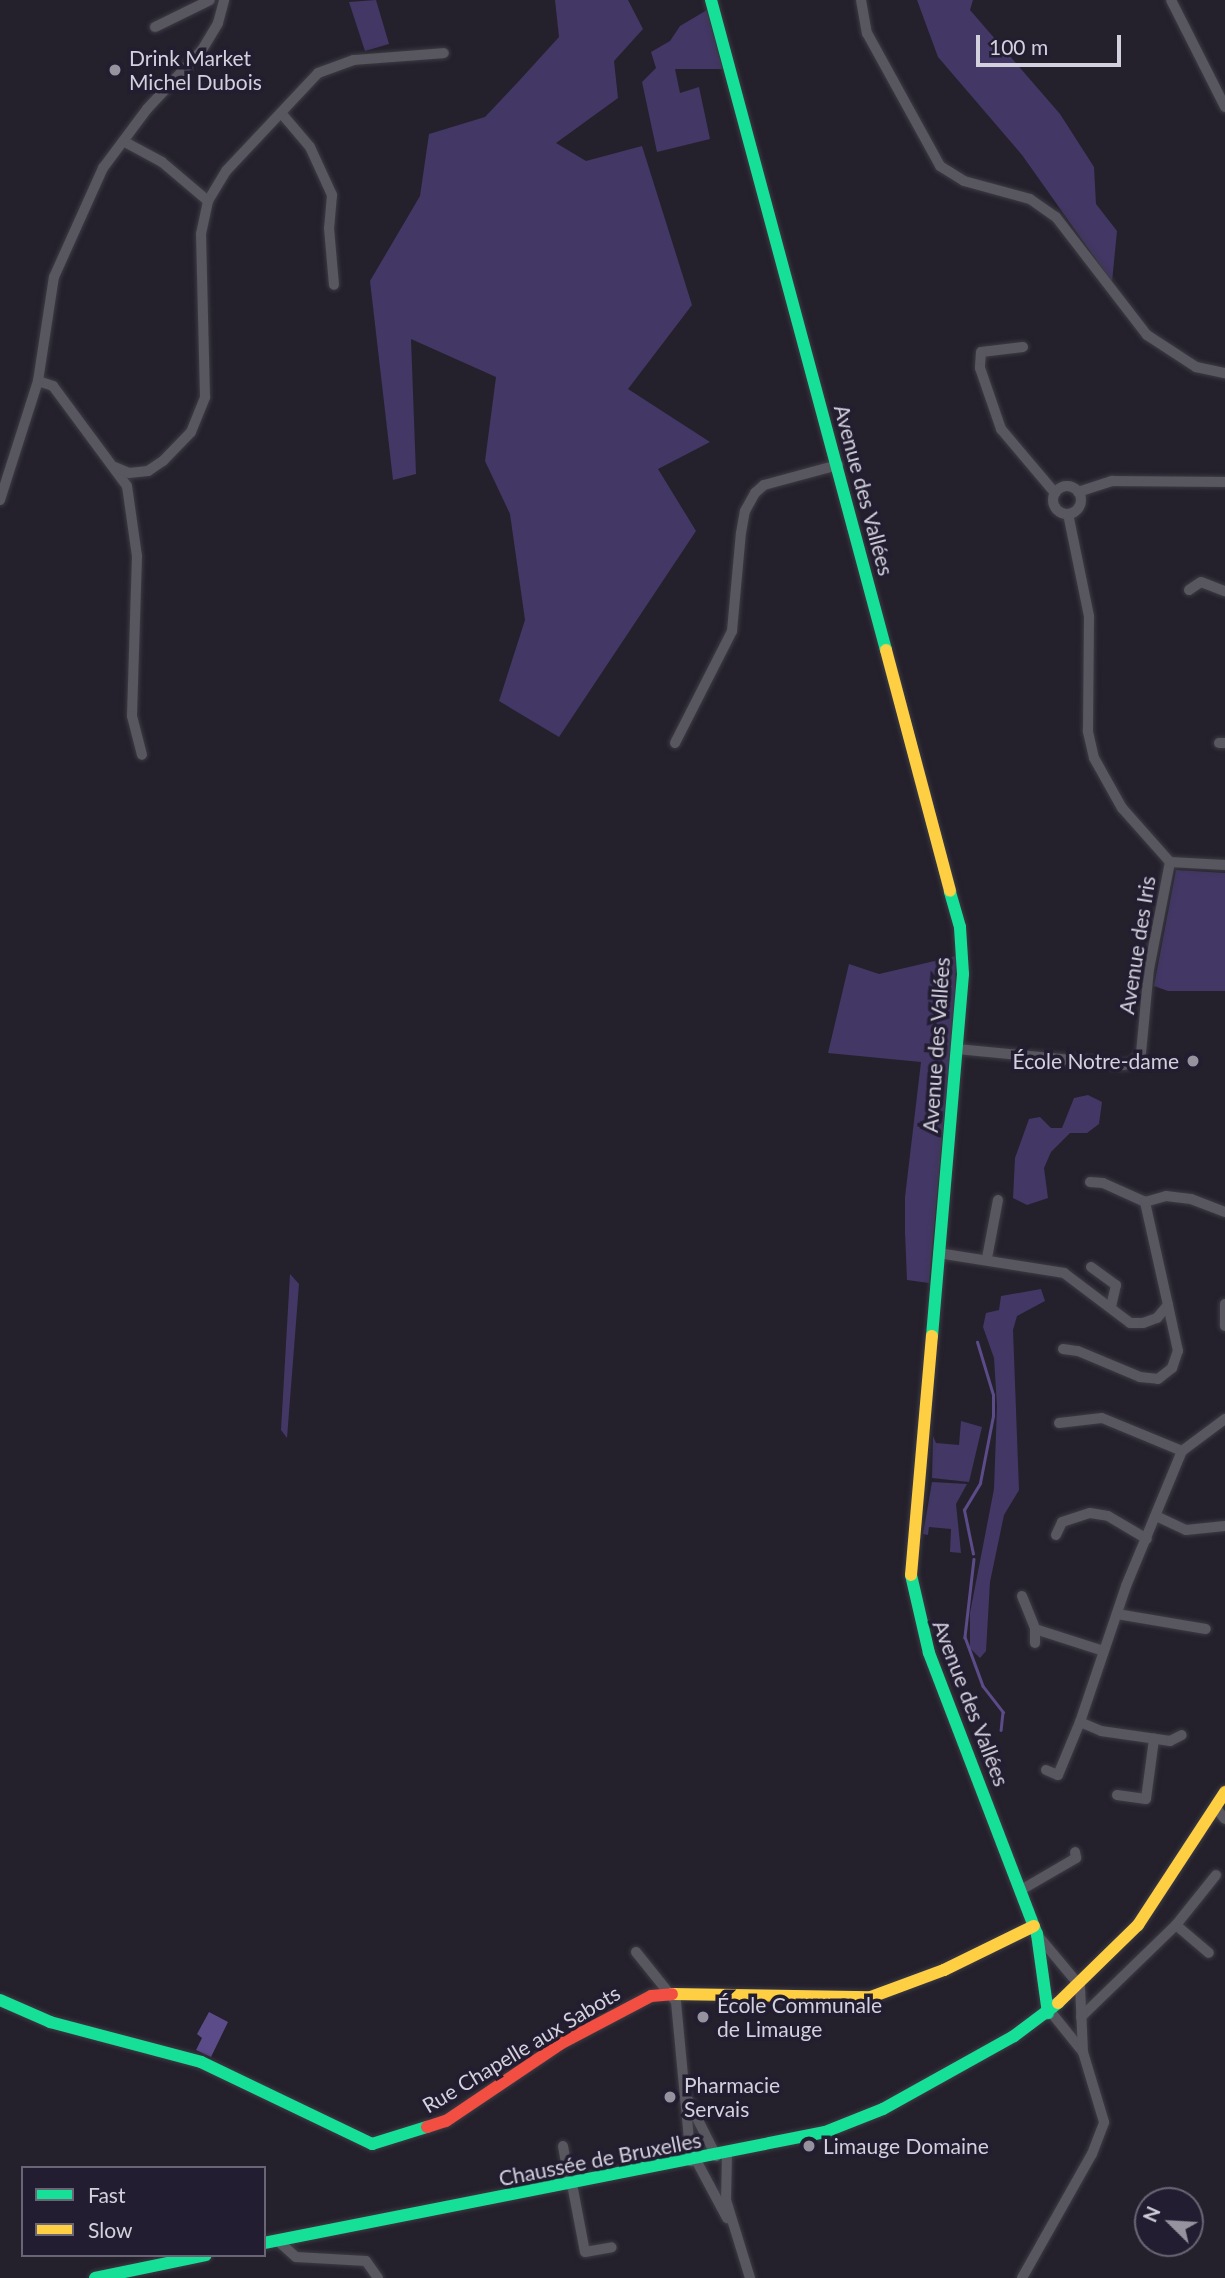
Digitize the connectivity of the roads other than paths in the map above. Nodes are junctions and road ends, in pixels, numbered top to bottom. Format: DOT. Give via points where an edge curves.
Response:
graph roads {
  1 [pos="210,0"];
  2 [pos="224,0"];
  3 [pos="711,0"];
  4 [pos="861,0"];
  5 [pos="1171,0"];
  6 [pos="155,27"];
  7 [pos="444,53"];
  8 [pos="1225,107"];
  9 [pos="282,114"];
  10 [pos="123,141"];
  11 [pos="208,201"];
  12 [pos="334,285"];
  13 [pos="1023,347"];
  14 [pos="1225,373"];
  15 [pos="38,381"];
  16 [pos="838,465"];
  17 [pos="115,467"];
  18 [pos="1225,482"];
  19 [pos="1078,492"];
  20 [pos="1055,493"];
  21 [pos="0,500"];
  22 [pos="1068,514"];
  23 [pos="1189,590"];
  24 [pos="1225,591"];
  25 [pos="675,743"];
  26 [pos="142,755"];
  27 [pos="1170,862"];
  28 [pos="1225,865"];
  29 [pos="957,1049"];
  30 [pos="1090,1182"];
  31 [pos="998,1200"];
  32 [pos="1145,1202"];
  33 [pos="1225,1212"];
  34 [pos="938,1253"];
  35 [pos="987,1258"];
  36 [pos="1091,1267"];
  37 [pos="1225,1304"];
  38 [pos="1168,1305"];
  39 [pos="1111,1307"];
  40 [pos="1225,1326"];
  41 [pos="1063,1349"];
  42 [pos="1223,1422"];
  43 [pos="1059,1423"];
  44 [pos="1182,1451"];
  45 [pos="1156,1516"];
  46 [pos="1225,1526"];
  47 [pos="1056,1535"];
  48 [pos="1147,1539"];
  49 [pos="1022,1596"];
  50 [pos="1117,1614"];
  51 [pos="1035,1629"];
  52 [pos="1206,1629"];
  53 [pos="1035,1643"];
  54 [pos="1104,1651"];
  55 [pos="1080,1722"];
  56 [pos="1182,1735"];
  57 [pos="1154,1739"];
  58 [pos="1046,1770"];
  59 [pos="1225,1792"];
  60 [pos="1117,1795"];
  61 [pos="1221,1813"];
  62 [pos="1074,1852"];
  63 [pos="1216,1875"];
  64 [pos="1021,1890"];
  65 [pos="1176,1925"];
  66 [pos="1035,1930"];
  67 [pos="636,1952"];
  68 [pos="1209,1953"];
  69 [pos="1080,1986"];
  70 [pos="669,1994"];
  71 [pos="0,2000"];
  72 [pos="1049,2012"];
  73 [pos="1081,2017"];
  74 [pos="1083,2052"];
  75 [pos="686,2096"];
  76 [pos="563,2146"];
  77 [pos="722,2155"];
  78 [pos="694,2161"];
  79 [pos="571,2185"];
  80 [pos="731,2224"];
  81 [pos="271,2242"];
  82 [pos="612,2247"];
  83 [pos="196,2257"];
  84 [pos="95,2278"];
  85 [pos="379,2278"];
  86 [pos="750,2278"];
  87 [pos="1022,2278"];
  1 -- 6 [label="street"];
  2 -- 10 [label="street" via="218,23 202,50"];
  3 -- 16 [label="street, Avenue des Vallées"];
  4 -- 14 [label="street" via="867,33 940,166 964,181 1030,199 1056,217 1147,335 1196,367"];
  5 -- 8 [label="street"];
  7 -- 9 [label="street" via="354,60 332,67 318,73"];
  9 -- 11 [label="street" via="226,171"];
  9 -- 12 [label="street" via="310,147 332,195 329,228"];
  10 -- 11 [label="street" via="162,162"];
  10 -- 15 [label="street" via="103,168 54,277"];
  11 -- 17 [label="street" via="201,234 205,388 200,416 191,432 148,471 129,473"];
  13 -- 20 [label="street" via="981,352 980,368 1001,429"];
  15 -- 17 [label="street" via="53,386"];
  15 -- 21 [label="street"];
  16 -- 25 [label="street" via="764,485 755,493 743,522 732,631"];
  16 -- 29 [label="street, Avenue des Vallées" via="960,927 963,974"];
  17 -- 26 [label="street" via="127,486 137,556 131,687"];
  18 -- 19 [label="street" via="1112,481"];
  19 -- 20 [label="street" via="1068,486"];
  19 -- 22 [label="street" via="1079,506"];
  20 -- 22 [label="street" via="1056,508"];
  22 -- 27 [label="street, Avenue des Iris" via="1089,616 1088,731 1094,758 1122,808"];
  23 -- 24 [label="street" via="1201,582"];
  27 -- 28 [label="street"];
  27 -- 29 [label="street, Avenue des Iris" via="1149,969 1141,1053 1134,1063"];
  29 -- 34 [label="street, Avenue des Vallées"];
  30 -- 32 [label="street" via="1103,1183"];
  31 -- 35 [label="street"];
  32 -- 33 [label="street" via="1179,1197"];
  32 -- 38 [label="street"];
  34 -- 35 [label="street"];
  34 -- 64 [label="street, Avenue des Vallées" via="911,1580 929,1653"];
  35 -- 39 [label="street" via="1064,1273"];
  36 -- 39 [label="street" via="1116,1285"];
  37 -- 40 [label="street"];
  38 -- 39 [label="street" via="1157,1318 1143,1324 1129,1323"];
  38 -- 41 [label="street" via="1178,1351 1172,1368 1158,1379 1140,1377"];
  42 -- 44 [label="street" via="1199,1434"];
  43 -- 44 [label="street" via="1102,1418"];
  44 -- 45 [label="street"];
  45 -- 46 [label="street" via="1186,1530"];
  45 -- 48 [label="street"];
  47 -- 48 [label="street" via="1062,1522 1090,1513 1108,1516"];
  48 -- 50 [label="street"];
  49 -- 51 [label="street"];
  50 -- 52 [label="street"];
  50 -- 54 [label="street"];
  51 -- 53 [label="street"];
  51 -- 54 [label="street"];
  54 -- 55 [label="street"];
  55 -- 57 [label="street" via="1101,1731"];
  55 -- 58 [label="street" via="1058,1775"];
  56 -- 57 [label="street" via="1170,1741"];
  57 -- 60 [label="street" via="1146,1798"];
  59 -- 61 [label="street, Chaussée de Bruxelles"];
  61 -- 69 [label="street, Chaussée de Bruxelles" via="1138,1924"];
  62 -- 64 [label="street" via="1076,1858"];
  63 -- 65 [label="street"];
  64 -- 66 [label="street, Avenue des Vallées"];
  65 -- 68 [label="street"];
  65 -- 73 [label="street"];
  66 -- 69 [label="street, Avenue des Vallées"];
  66 -- 70 [label="street, Rue Chapelle aux Sabots" via="871,1997"];
  66 -- 72 [label="street, Avenue des Vallées"];
  67 -- 70 [label="street"];
  69 -- 72 [label="street, Chaussée de Bruxelles"];
  69 -- 73 [label="street"];
  70 -- 71 [label="street, Rue Chapelle aux Sabots" via="651,1996 613,2013 446,2121 372,2144 201,2062 50,2022"];
  70 -- 75 [label="street" via="679,2014"];
  72 -- 74 [label="street"];
  72 -- 77 [label="street, Chaussée de Bruxelles" via="943,2079 883,2109 825,2132"];
  73 -- 74 [label="street"];
  74 -- 87 [label="street" via="1103,2107 1102,2134"];
  75 -- 77 [label="street"];
  75 -- 78 [label="street"];
  76 -- 79 [label="street"];
  77 -- 78 [label="street, Chaussée de Bruxelles"];
  77 -- 80 [label="street"];
  78 -- 79 [label="street, Chaussée de Bruxelles"];
  78 -- 80 [label="street"];
  79 -- 81 [label="street, Chaussée de Bruxelles"];
  79 -- 82 [label="street" via="585,2252"];
  80 -- 86 [label="street"];
  81 -- 85 [label="street" via="296,2257 366,2261"];
  83 -- 84 [label="street"];
}
